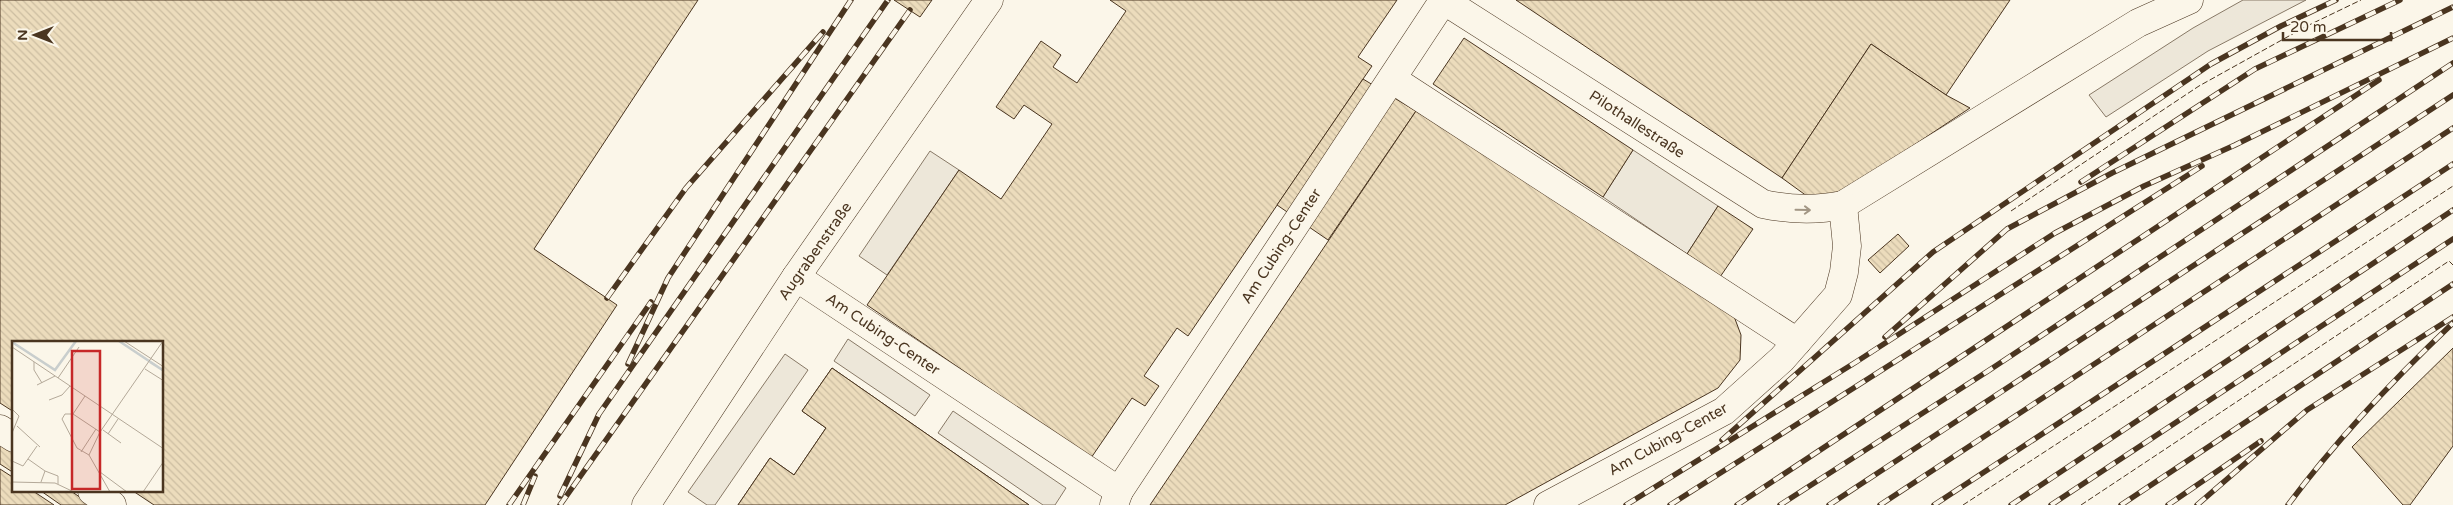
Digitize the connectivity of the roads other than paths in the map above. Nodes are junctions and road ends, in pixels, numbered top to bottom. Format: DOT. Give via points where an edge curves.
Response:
graph roads {
  1 [pos="989,0"];
  2 [pos="1443,0"];
  3 [pos="2159,0"];
  4 [pos="2189,0"];
  5 [pos="2138,23"];
  6 [pos="1392,78"];
  7 [pos="1843,205"];
  8 [pos="796,277"];
  9 [pos="1796,342"];
  10 [pos="0,429"];
  11 [pos="12,437"];
  12 [pos="93,492"];
  13 [pos="1117,498"];
  14 [pos="112,505"];
  15 [pos="646,505"];
  16 [pos="1548,505"];
  1 -- 8 [label="lane, Augrabenstraße"];
  2 -- 6 [label="lane, Am Cubing-Center"];
  2 -- 7 [label="lane, Pilothallestraße, one-way" via="1763,204 1802,210"];
  3 -- 5 [label="lane"];
  4 -- 5 [label="lane"];
  5 -- 7 [label="lane"];
  6 -- 9 [label="lane"];
  6 -- 13 [label="lane, Am Cubing-Center"];
  7 -- 9 [label="lane, Am Cubing-Center" via="1847,246 1838,295"];
  8 -- 13 [label="lane, Am Cubing-Center"];
  8 -- 15 [label="lane, Augrabenstraße"];
  9 -- 16 [label="lane, Am Cubing-Center" via="1782,359 1724,411"];
  10 -- 11 [label="lane"];
  12 -- 14 [label="lane"];
}
